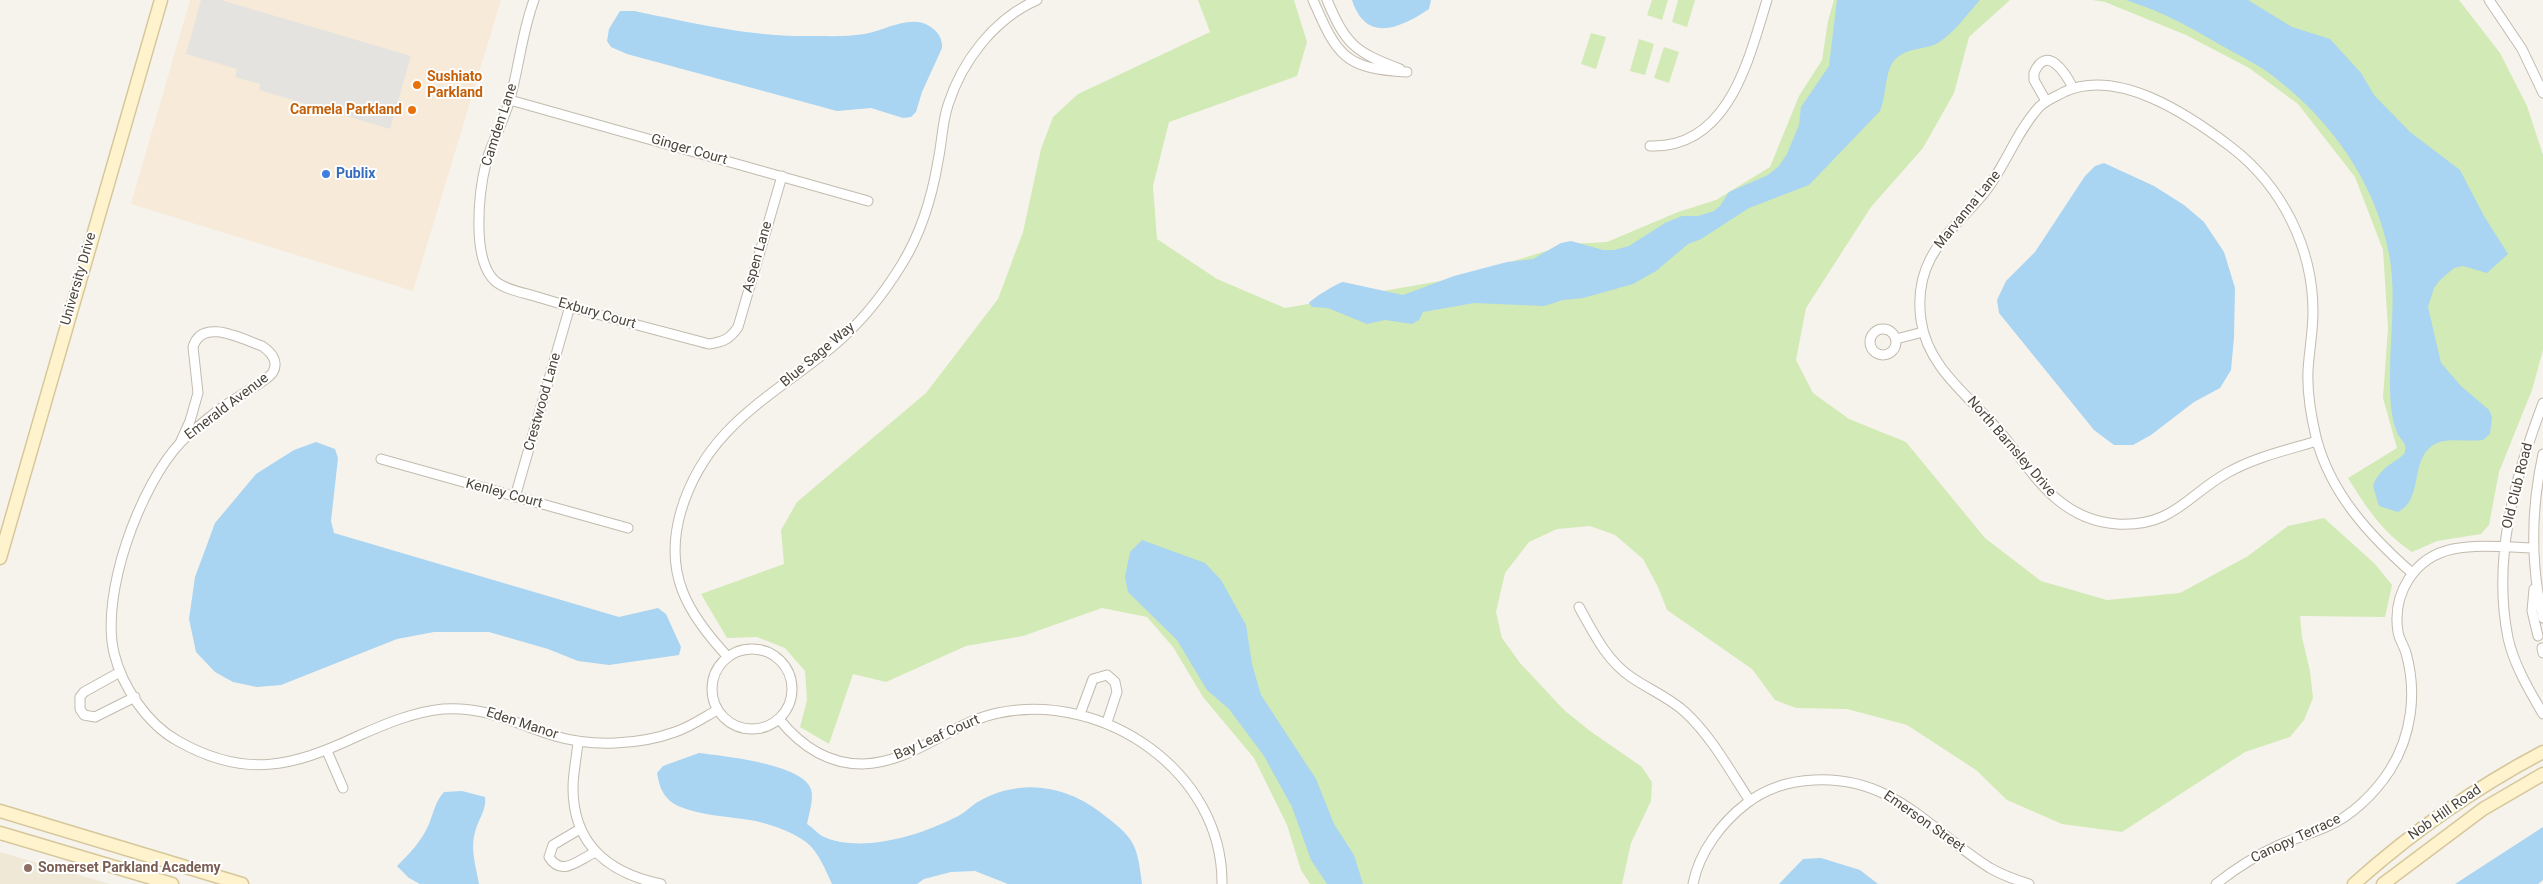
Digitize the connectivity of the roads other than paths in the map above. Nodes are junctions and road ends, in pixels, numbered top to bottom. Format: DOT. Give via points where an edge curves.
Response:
graph roads {
  1 [pos="161,0"];
  2 [pos="534,0"];
  3 [pos="1037,0"];
  4 [pos="1313,0"];
  5 [pos="1327,0"];
  6 [pos="1767,0"];
  7 [pos="2489,0"];
  8 [pos="1020,3"];
  9 [pos="2073,88"];
  10 [pos="2543,93"];
  11 [pos="510,100"];
  12 [pos="2046,101"];
  13 [pos="1650,146"];
  14 [pos="782,176"];
  15 [pos="868,201"];
  16 [pos="482,251"];
  17 [pos="570,306"];
  18 [pos="1923,332"];
  19 [pos="732,336"];
  20 [pos="1896,339"];
  21 [pos="2543,403"];
  22 [pos="2317,440"];
  23 [pos="180,443"];
  24 [pos="2543,454"];
  25 [pos="381,460"];
  26 [pos="516,497"];
  27 [pos="628,528"];
  28 [pos="2504,547"];
  29 [pos="2532,548"];
  30 [pos="0,558"];
  31 [pos="2412,573"];
  32 [pos="2535,579"];
  33 [pos="2543,598"];
  34 [pos="1580,607"];
  35 [pos="2543,618"];
  36 [pos="2538,636"];
  37 [pos="728,657"];
  38 [pos="120,672"];
  39 [pos="134,697"];
  40 [pos="717,710"];
  41 [pos="1080,714"];
  42 [pos="2543,714"];
  43 [pos="778,720"];
  44 [pos="1107,722"];
  45 [pos="578,741"];
  46 [pos="327,751"];
  47 [pos="2543,752"];
  48 [pos="2543,774"];
  49 [pos="343,788"];
  50 [pos="1750,801"];
  51 [pos="0,811"];
  52 [pos="580,829"];
  53 [pos="0,833"];
  54 [pos="596,852"];
  55 [pos="172,884"];
  56 [pos="242,884"];
  57 [pos="661,884"];
  58 [pos="1222,884"];
  59 [pos="1694,884"];
  60 [pos="2029,884"];
  61 [pos="2216,884"];
  62 [pos="2354,884"];
  63 [pos="2383,884"];
  1 -- 30 [label="main road, University Drive"];
  2 -- 11 [label="street, Camden Lane"];
  3 -- 8 [label="street, Blue Sage Way"];
  4 -- 5 [label="street" via="1328,36 1350,60 1378,71 1407,72 1369,58 1358,50 1346,38"];
  6 -- 13 [label="street" via="1745,70 1734,94 1720,112 1692,136 1665,147"];
  7 -- 10 [label="street" via="2522,49"];
  8 -- 37 [label="street, Blue Sage Way" via="984,40 957,81 947,106 927,210 890,284 833,346 729,428 699,469 689,489 676,535 678,580 694,617"];
  9 -- 12 [label="street, Marvanna Lane"];
  9 -- 12 [label="street" via="2057,64 2042,63 2036,67 2034,80"];
  9 -- 22 [label="street, Marvanna Lane" via="2122,86 2144,94 2230,146 2254,166 2272,188 2288,214 2308,267 2313,314 2308,374"];
  11 -- 14 [label="street, Ginger Court"];
  11 -- 16 [label="street, Camden Lane" via="486,162 482,183 479,228"];
  12 -- 18 [label="street, Marvanna Lane" via="2022,128 1995,178 1942,238 1931,257 1920,298"];
  14 -- 15 [label="street, Ginger Court"];
  14 -- 19 [label="street, Aspen Lane" via="738,327"];
  16 -- 17 [label="street, Exbury Court" via="486,268 495,280"];
  17 -- 19 [label="street, Exbury Court" via="709,344"];
  17 -- 26 [label="street, Crestwood Lane"];
  18 -- 20 [label="street"];
  18 -- 22 [label="street, North Barnsley Drive" via="1946,375 2007,440 2050,496 2068,509 2092,519 2114,524 2161,517 2178,510 2225,474 2255,459"];
  21 -- 28 [label="street, Old Club Road" via="2516,485"];
  22 -- 31 [label="street, Marvanna Lane" via="2332,477 2350,508 2369,532"];
  23 -- 23 [label="street, Emerald Avenue" via="237,396 270,376 275,366 274,357 268,350 216,330 195,340 198,393"];
  23 -- 38 [label="street, Emerald Avenue" via="145,496 122,558 112,604 111,627 113,651"];
  24 -- 29 [label="street, Old Club Road"];
  25 -- 26 [label="street, Kenley Court"];
  26 -- 27 [label="street, Kenley Court"];
  28 -- 29 [label="street, Canopy Terrace"];
  28 -- 31 [label="street, Canopy Terrace" via="2452,550 2435,555"];
  28 -- 42 [label="street, Old Club Road" via="2503,586 2508,638 2516,663"];
  29 -- 32 [label="street, Old Club Road"];
  31 -- 61 [label="street, Canopy Terrace" via="2403,586 2397,614 2398,633 2410,672 2411,710 2408,730 2390,769 2376,789 2344,818 2252,859"];
  32 -- 33 [label="street, Old Club Road"];
  32 -- 35 [label="street, Old Club Road"];
  32 -- 36 [label="street, Old Club Road" via="2532,610"];
  34 -- 50 [label="street" via="1614,662 1629,676 1684,711 1702,730"];
  37 -- 40 [label="street" via="717,668 713,679"];
  37 -- 43 [label="street" via="742,651 757,650 768,653 783,665 791,682 791,693 789,703"];
  38 -- 39 [label="street, Eden Manor"];
  38 -- 39 [label="street" via="84,692 80,697 80,709 84,715 95,717"];
  39 -- 46 [label="street, Eden Manor" via="170,736 214,758 266,766"];
  40 -- 43 [label="street" via="740,727 758,728"];
  40 -- 45 [label="street, Eden Manor" via="692,725 654,738"];
  41 -- 43 [label="street, Bay Leaf Court" via="1025,709 998,713 958,727 901,757 862,764 844,763 808,748"];
  41 -- 44 [label="street, Bay Leaf Court"];
  41 -- 44 [label="street" via="1093,680 1107,675 1116,682 1117,692"];
  44 -- 58 [label="street, Bay Leaf Court" via="1129,733 1168,762 1191,789 1216,837"];
  45 -- 46 [label="street, Eden Manor" via="491,712 444,709 399,719"];
  45 -- 52 [label="street" via="573,786"];
  46 -- 49 [label="street"];
  47 -- 62 [label="main road, Nob Hill Road" via="2469,795 2423,827"];
  48 -- 63 [label="main road, Nob Hill Road" via="2483,809"];
  50 -- 59 [label="street, Emerson Street" via="1724,824 1698,866"];
  50 -- 60 [label="street, Emerson Street" via="1767,790 1802,780 1858,783 1892,796 1992,869"];
  51 -- 56 [label="main road"];
  52 -- 54 [label="street"];
  52 -- 54 [label="street" via="553,845 549,857 553,864 568,868"];
  53 -- 55 [label="main road"];
  54 -- 57 [label="street" via="610,865 632,877"];
}
